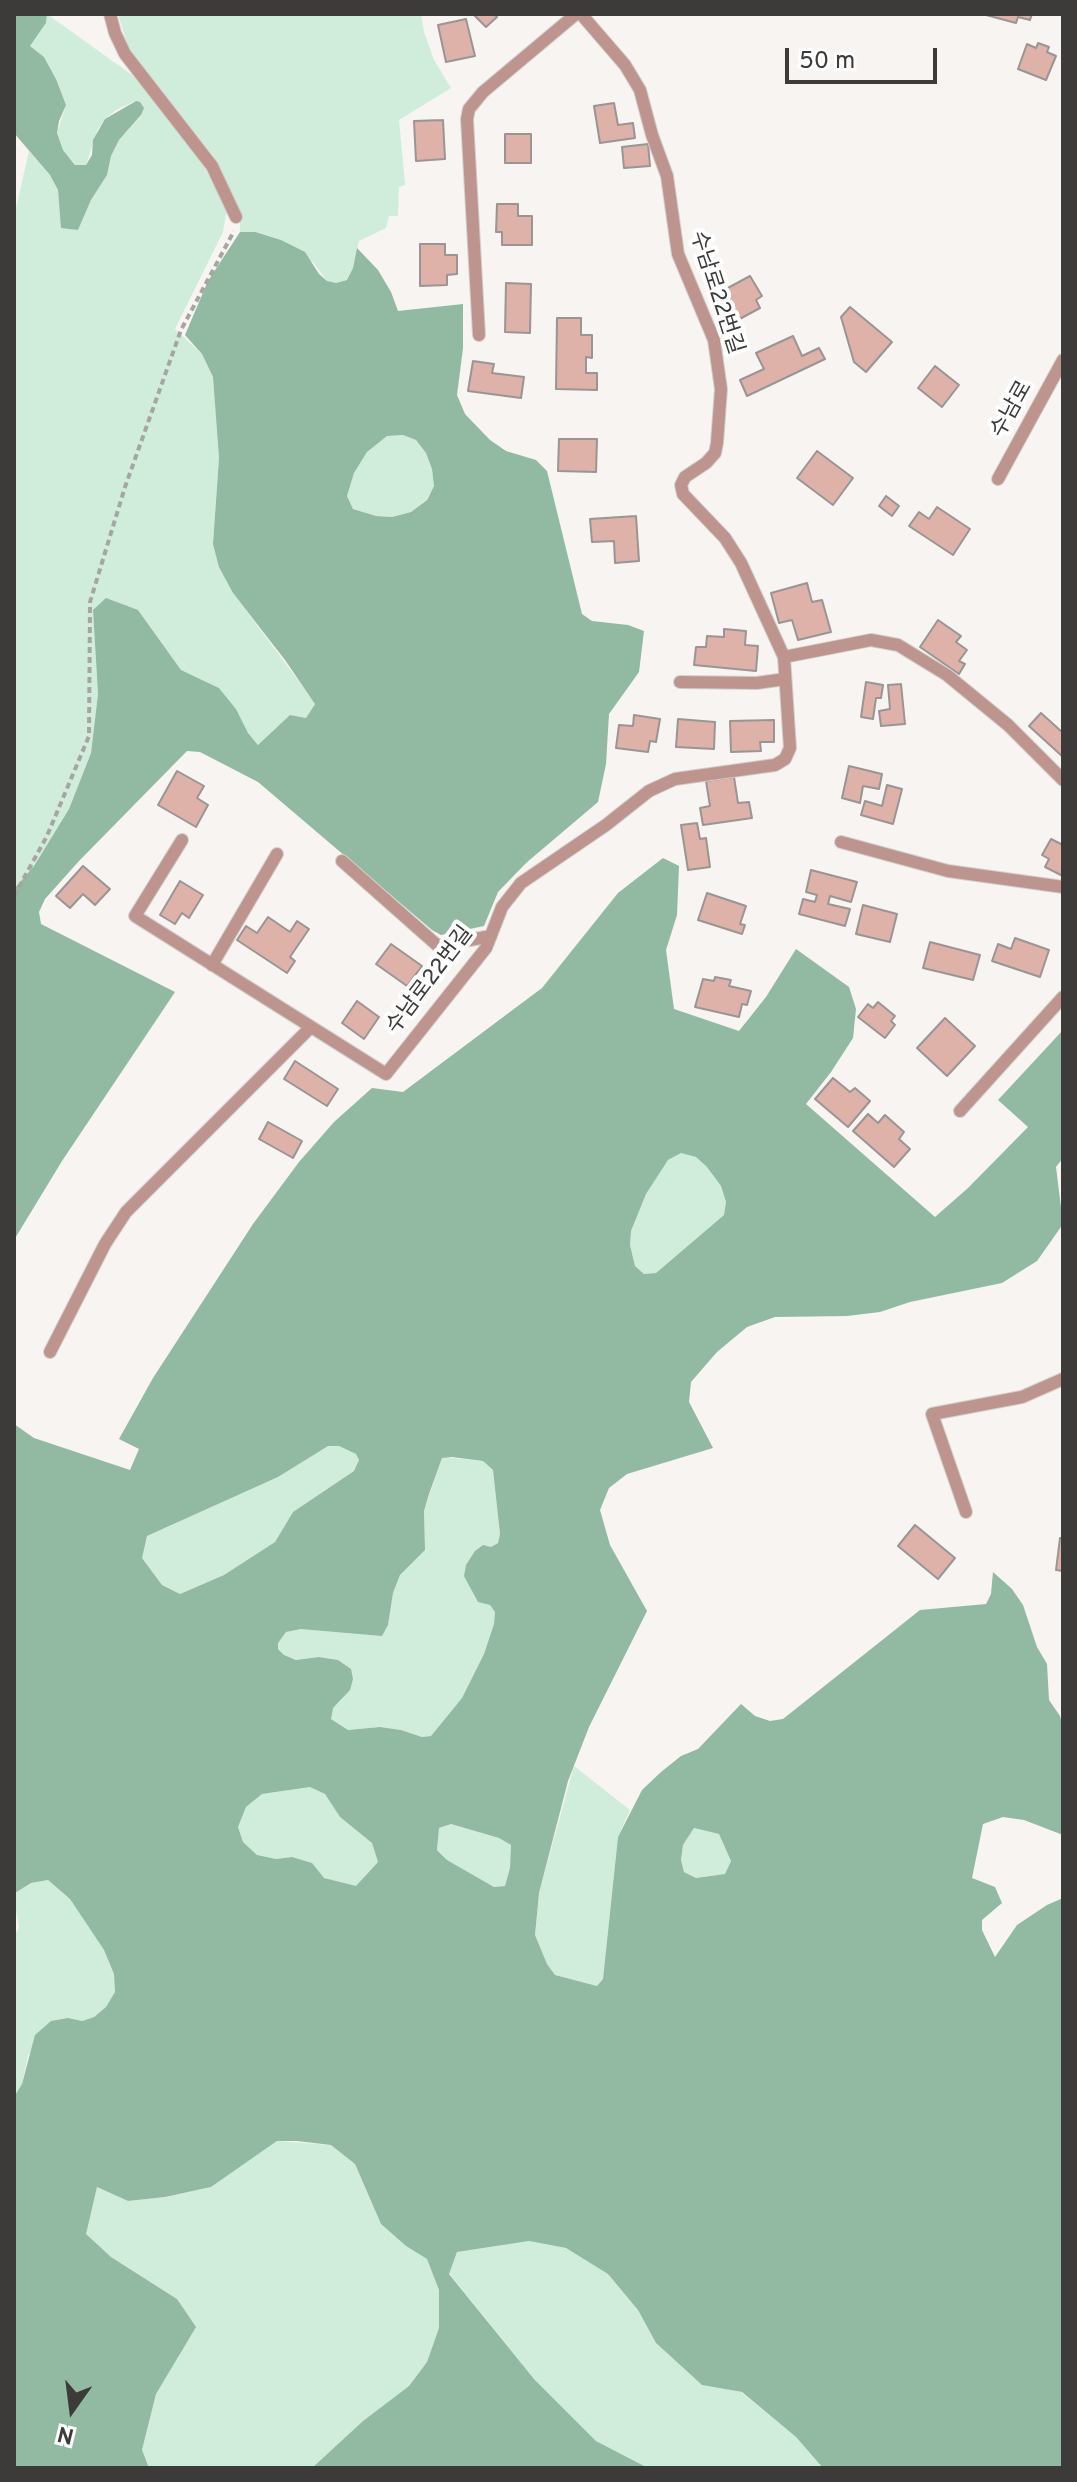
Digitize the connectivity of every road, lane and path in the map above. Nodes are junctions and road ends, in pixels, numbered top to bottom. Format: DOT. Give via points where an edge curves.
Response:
graph roads {
  1 [pos="110,14"];
  2 [pos="579,14"];
  3 [pos="236,217"];
  4 [pos="479,335"];
  5 [pos="1063,360"];
  6 [pos="998,479"];
  7 [pos="784,657"];
  8 [pos="785,679"];
  9 [pos="680,682"];
  10 [pos="1063,780"];
  11 [pos="182,840"];
  12 [pos="841,842"];
  13 [pos="277,854"];
  14 [pos="342,861"];
  15 [pos="1063,887"];
  16 [pos="14,896"];
  17 [pos="491,936"];
  18 [pos="212,965"];
  19 [pos="1063,997"];
  20 [pos="311,1027"];
  21 [pos="960,1111"];
  22 [pos="50,1352"];
  23 [pos="1063,1379"];
  24 [pos="966,1512"];
  1 -- 3 [label="lane" via="125,54 212,166"];
  2 -- 4 [label="lane" via="469,109"];
  2 -- 7 [label="lane, 수남로22번길" via="640,90 667,176 678,254 714,340 721,389 715,453 685,477 683,494 741,563"];
  3 -- 16 [label="path" via="234,233 181,330 125,487 90,602 89,736 47,836"];
  5 -- 6 [label="lane, 수남로"];
  7 -- 8 [label="lane, 수남로22번길"];
  7 -- 10 [label="lane" via="871,640 898,645 947,675"];
  8 -- 9 [label="lane"];
  8 -- 17 [label="lane, 수남로22번길" via="790,748 785,759 775,765 675,779 649,791 521,883 502,907"];
  11 -- 18 [label="lane, 수남로22번길" via="135,916"];
  12 -- 15 [label="lane" via="948,871"];
  13 -- 18 [label="lane"];
  14 -- 17 [label="lane" via="438,946"];
  17 -- 20 [label="lane, 수남로22번길" via="386,1074"];
  18 -- 20 [label="lane, 수남로22번길"];
  19 -- 21 [label="lane"];
  20 -- 22 [label="lane" via="126,1212"];
  23 -- 24 [label="lane" via="1022,1397 932,1414"];
}
